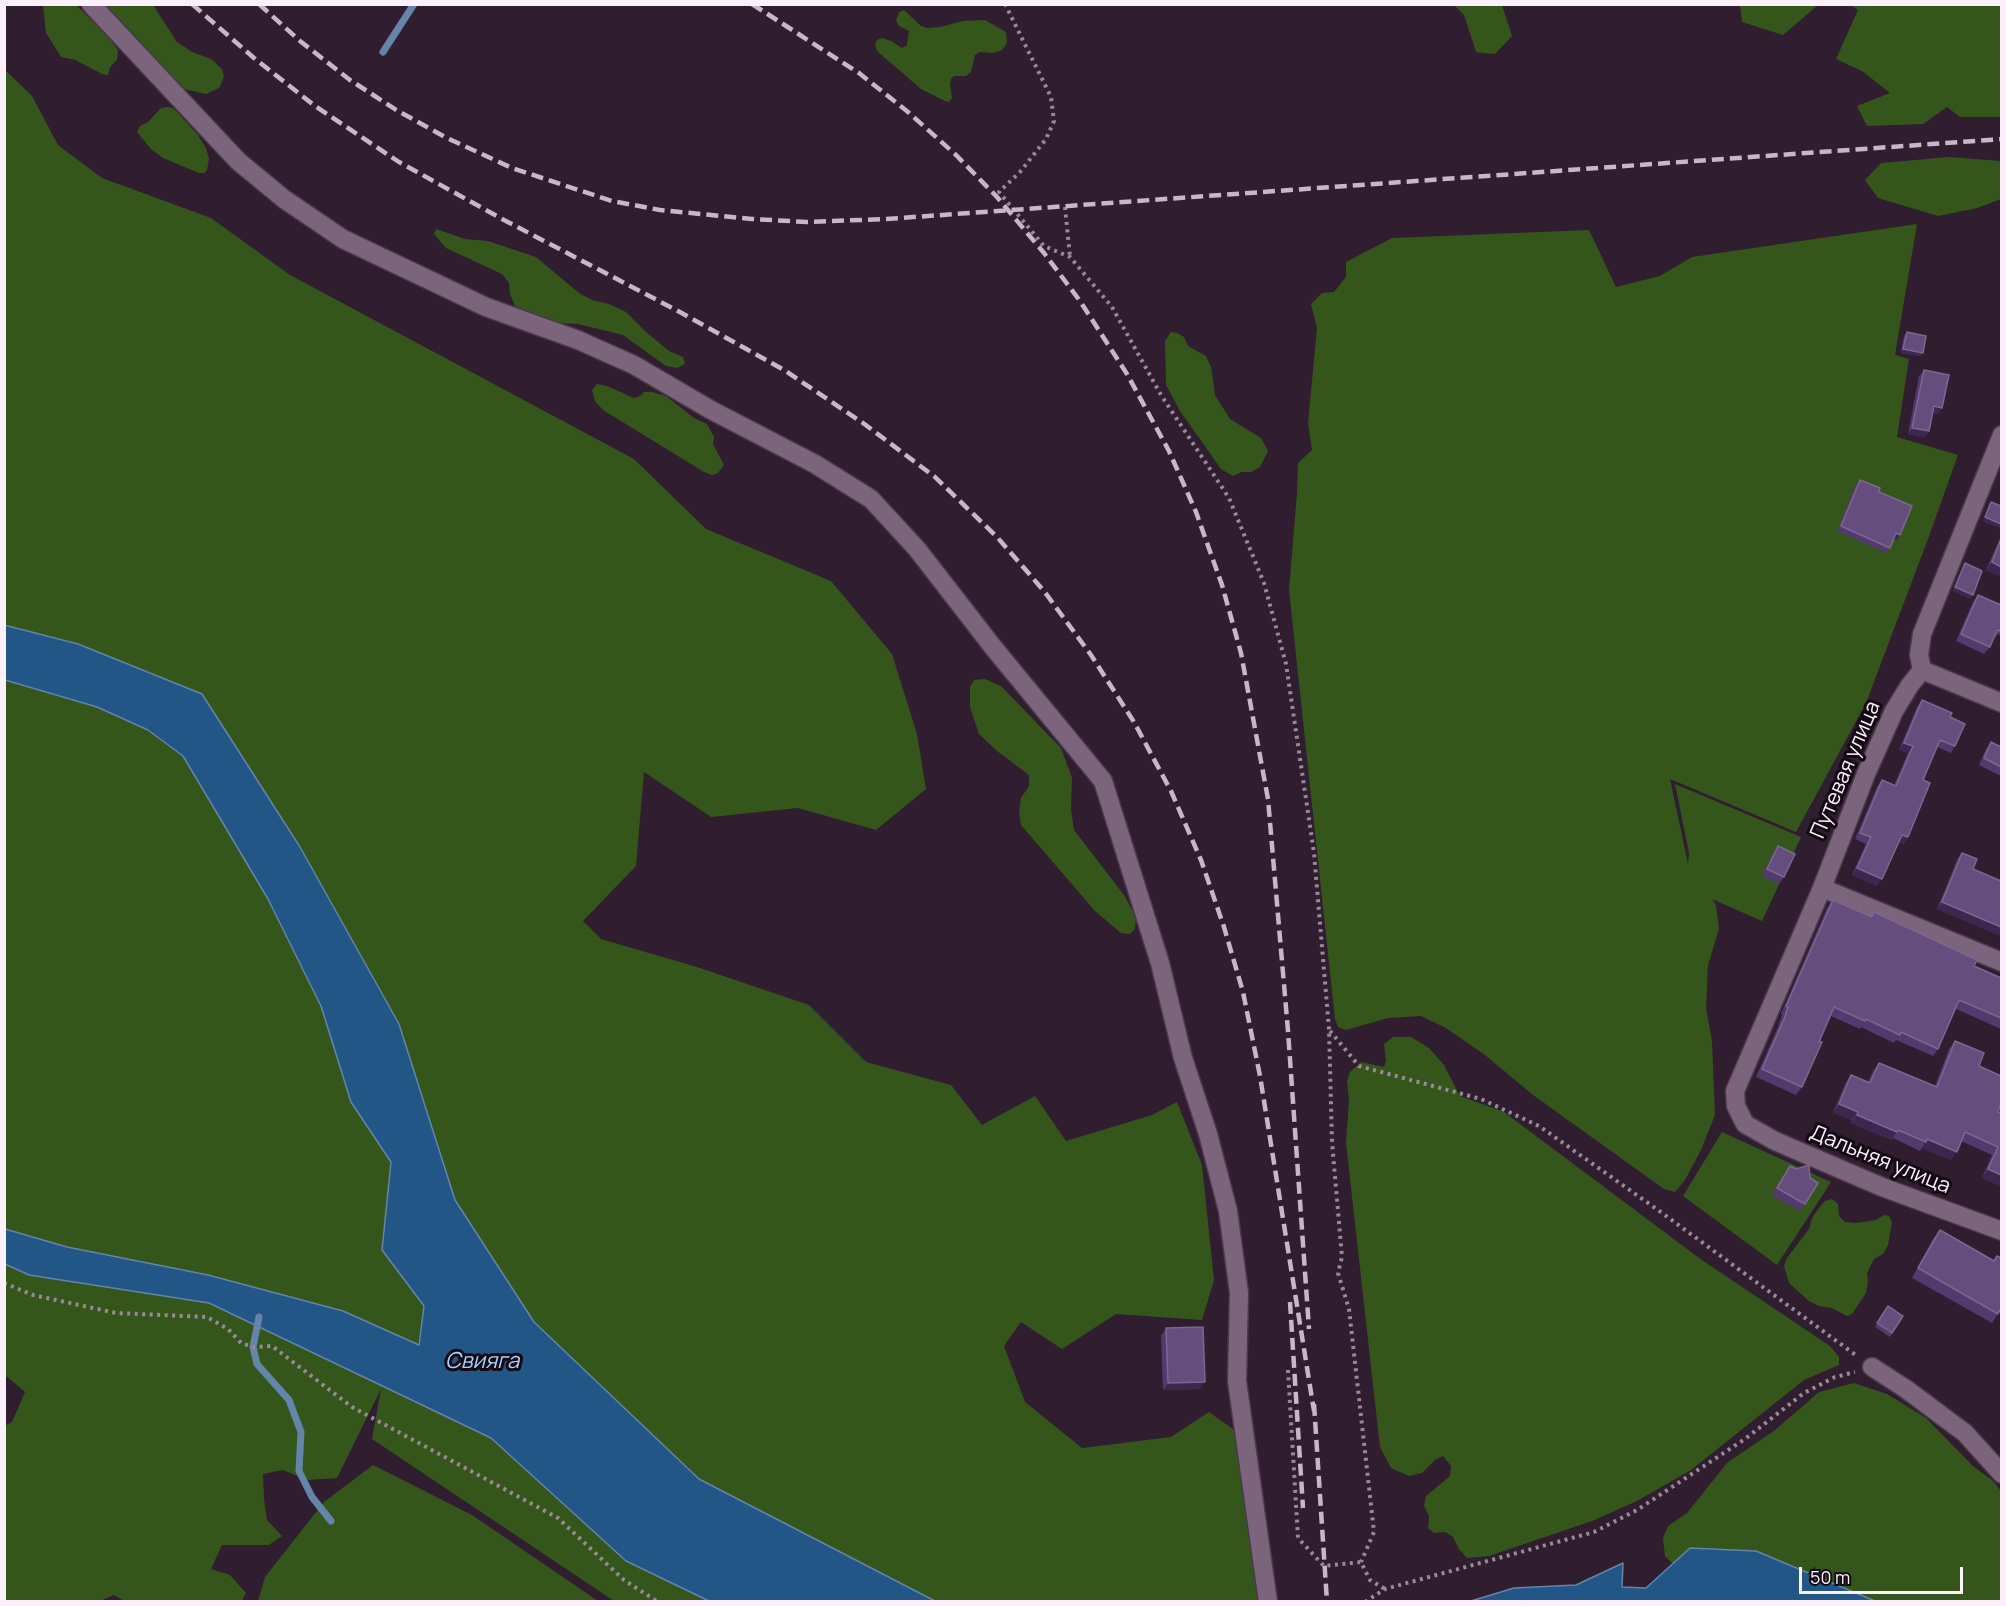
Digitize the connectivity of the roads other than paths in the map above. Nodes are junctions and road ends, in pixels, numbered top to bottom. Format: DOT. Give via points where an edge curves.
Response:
graph roads {
  1 [pos="91,4"];
  2 [pos="2001,435"];
  3 [pos="1922,670"];
  4 [pos="2001,703"];
  5 [pos="1822,888"];
  6 [pos="2001,962"];
  7 [pos="1745,1124"];
  8 [pos="2001,1231"];
  9 [pos="1872,1367"];
  10 [pos="2001,1474"];
  11 [pos="1268,1602"];
  1 -- 11 [label="street" via="238,161 284,199 343,239 486,307 634,365 816,464 871,499 917,549 1103,781 1160,963 1228,1211 1239,1293 1237,1381"];
  2 -- 3 [label="street" via="1922,634"];
  3 -- 4 [label="street"];
  3 -- 5 [label="street, Путевая улица" via="1894,711"];
  5 -- 6 [label="street"];
  5 -- 7 [label="street, Путевая улица" via="1735,1091 1736,1107"];
  7 -- 8 [label="street, Дальняя улица" via="1814,1158"];
  9 -- 10 [label="street" via="1965,1433"];
}
